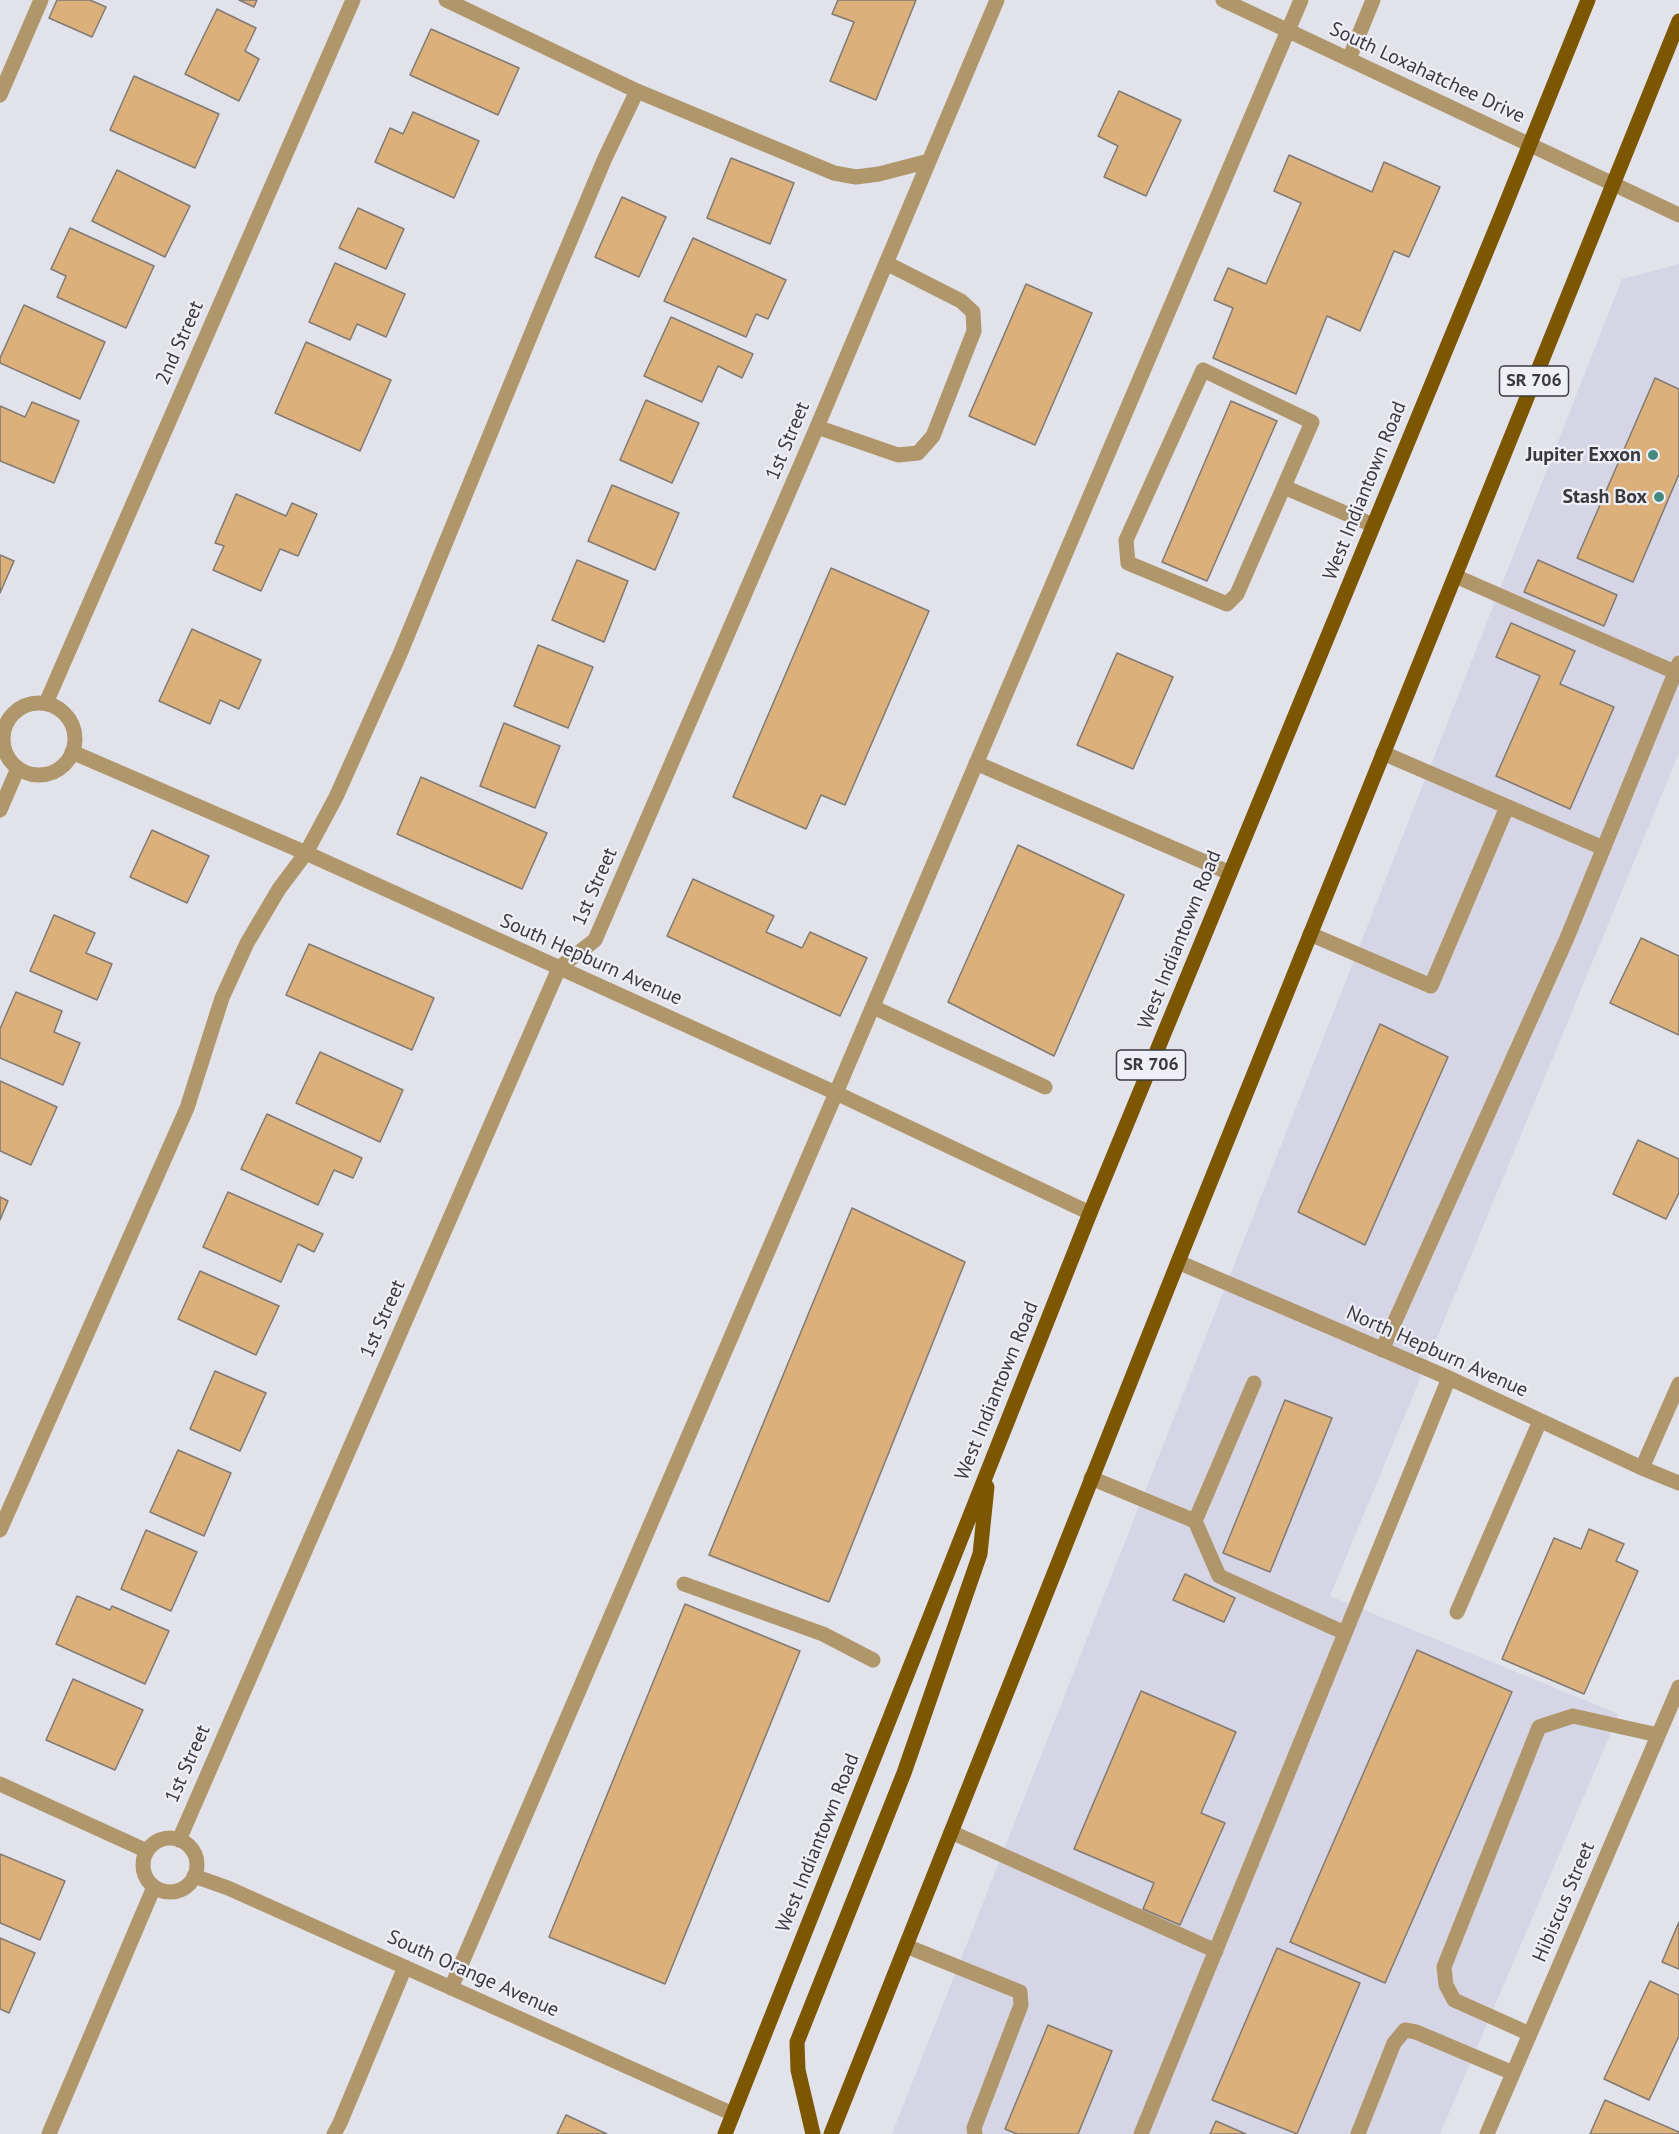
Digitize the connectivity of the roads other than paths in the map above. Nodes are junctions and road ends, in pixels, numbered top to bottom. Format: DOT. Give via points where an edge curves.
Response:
graph roads {
  1 [pos="41,0"];
  2 [pos="353,0"];
  3 [pos="446,0"];
  4 [pos="997,0"];
  5 [pos="1223,0"];
  6 [pos="1301,0"];
  7 [pos="1373,0"];
  8 [pos="1588,0"];
  9 [pos="1679,21"];
  10 [pos="1288,31"];
  11 [pos="1349,59"];
  12 [pos="636,91"];
  13 [pos="0,95"];
  14 [pos="1530,145"];
  15 [pos="929,161"];
  16 [pos="1613,185"];
  17 [pos="1679,215"];
  18 [pos="886,263"];
  19 [pos="817,427"];
  20 [pos="1284,486"];
  21 [pos="1373,525"];
  22 [pos="1455,576"];
  23 [pos="1677,668"];
  24 [pos="46,704"];
  25 [pos="4,719"];
  26 [pos="72,753"];
  27 [pos="1383,753"];
  28 [pos="976,763"];
  29 [pos="18,768"];
  30 [pos="1507,807"];
  31 [pos="0,810"];
  32 [pos="1603,848"];
  33 [pos="306,853"];
  34 [pos="1230,873"];
  35 [pos="1310,934"];
  36 [pos="559,968"];
  37 [pos="873,1007"];
  38 [pos="1045,1087"];
  39 [pos="836,1093"];
  40 [pos="1090,1213"];
  41 [pos="1178,1262"];
  42 [pos="1382,1350"];
  43 [pos="1449,1378"];
  44 [pos="1254,1383"];
  45 [pos="1679,1384"];
  46 [pos="1540,1420"];
  47 [pos="1642,1468"];
  48 [pos="988,1469"];
  49 [pos="1091,1478"];
  50 [pos="1679,1483"];
  51 [pos="1195,1521"];
  52 [pos="0,1530"];
  53 [pos="684,1584"];
  54 [pos="1457,1612"];
  55 [pos="1345,1633"];
  56 [pos="873,1660"];
  57 [pos="1679,1687"];
  58 [pos="1658,1735"];
  59 [pos="0,1784"];
  60 [pos="951,1832"];
  61 [pos="179,1840"];
  62 [pos="147,1851"];
  63 [pos="194,1876"];
  64 [pos="154,1887"];
  65 [pos="906,1946"];
  66 [pos="1216,1952"];
  67 [pos="405,1967"];
  68 [pos="451,1988"];
  69 [pos="1530,2034"];
  70 [pos="1513,2073"];
  71 [pos="733,2114"];
  72 [pos="49,2134"];
  73 [pos="334,2134"];
  74 [pos="725,2134"];
  75 [pos="739,2134"];
  76 [pos="813,2134"];
  77 [pos="831,2134"];
  78 [pos="975,2134"];
  79 [pos="1141,2134"];
  80 [pos="1358,2134"];
  81 [pos="1487,2134"];
  1 -- 13 [label="street"];
  2 -- 24 [label="street, 2nd Street"];
  3 -- 12 [label="street"];
  4 -- 15 [label="street, 1st Street"];
  5 -- 10 [label="street, South Loxahatchee Drive"];
  6 -- 10 [label="street"];
  7 -- 11 [label="street"];
  8 -- 14 [label="main road, West Indiantown Road / SR 706"];
  9 -- 16 [label="main road, SR 706"];
  10 -- 11 [label="street, South Loxahatchee Drive"];
  10 -- 28 [label="street"];
  11 -- 14 [label="street, South Loxahatchee Drive"];
  12 -- 15 [label="street" via="834,173 856,177"];
  12 -- 33 [label="street" via="400,654 336,797"];
  14 -- 16 [label="street, South Loxahatchee Drive"];
  14 -- 21 [label="main road, West Indiantown Road / SR 706"];
  15 -- 18 [label="street, 1st Street"];
  16 -- 17 [label="street, South Loxahatchee Drive"];
  16 -- 22 [label="main road, SR 706"];
  18 -- 19 [label="street, 1st Street"];
  18 -- 19 [label="street" via="961,301 973,312 974,331 933,436 918,453 898,455"];
  19 -- 36 [label="street, 1st Street" via="595,940"];
  20 -- 20 [label="street" via="1312,422 1203,370 1126,540 1128,563 1227,604 1238,594"];
  20 -- 21 [label="street"];
  21 -- 34 [label="main road, West Indiantown Road / SR 706"];
  22 -- 23 [label="street"];
  22 -- 27 [label="main road, SR 706"];
  23 -- 32 [label="street"];
  24 -- 25 [label="street" via="24,706"];
  24 -- 26 [label="street" via="64,713 70,722 74,732"];
  25 -- 29 [label="street" via="5,752"];
  26 -- 29 [label="street" via="66,762 48,773 38,775"];
  26 -- 33 [label="street, South Hepburn Avenue"];
  27 -- 30 [label="street"];
  27 -- 35 [label="main road, SR 706"];
  28 -- 34 [label="street"];
  28 -- 37 [label="street"];
  29 -- 31 [label="street"];
  30 -- 32 [label="street"];
  30 -- 35 [label="street" via="1431,986"];
  32 -- 42 [label="street" via="1568,938"];
  33 -- 36 [label="street, South Hepburn Avenue"];
  33 -- 52 [label="street" via="279,889 222,998 187,1108"];
  34 -- 40 [label="main road, West Indiantown Road / SR 706"];
  35 -- 41 [label="main road, SR 706"];
  36 -- 39 [label="street, South Hepburn Avenue"];
  36 -- 61 [label="street, 1st Street"];
  37 -- 38 [label="street"];
  37 -- 39 [label="street"];
  39 -- 40 [label="street, South Hepburn Avenue"];
  39 -- 68 [label="street"];
  40 -- 48 [label="main road, West Indiantown Road / SR 706"];
  41 -- 42 [label="street, North Hepburn Avenue"];
  41 -- 49 [label="main road, SR 706"];
  42 -- 43 [label="street, North Hepburn Avenue"];
  43 -- 46 [label="street, North Hepburn Avenue"];
  43 -- 55 [label="street"];
  44 -- 51 [label="street"];
  45 -- 47 [label="street"];
  46 -- 47 [label="street, North Hepburn Avenue"];
  46 -- 54 [label="street"];
  47 -- 50 [label="street, North Hepburn Avenue"];
  48 -- 71 [label="main road, West Indiantown Road / SR 706"];
  48 -- 76 [label="main road" via="980,1554 904,1773 796,2042 798,2070"];
  49 -- 51 [label="street"];
  49 -- 60 [label="main road, SR 706"];
  51 -- 55 [label="street" via="1218,1576"];
  53 -- 56 [label="street" via="823,1634"];
  55 -- 66 [label="street"];
  57 -- 58 [label="street, Hibiscus Street"];
  58 -- 69 [label="street, Hibiscus Street"];
  58 -- 69 [label="street" via="1572,1716 1539,1727 1444,1967 1446,1985 1454,2000"];
  59 -- 62 [label="street"];
  60 -- 65 [label="main road, SR 706"];
  60 -- 66 [label="street"];
  61 -- 62 [label="street" via="161,1840"];
  61 -- 63 [label="street" via="196,1858"];
  62 -- 64 [label="street" via="144,1874"];
  63 -- 64 [label="street" via="177,1891"];
  63 -- 67 [label="street, South Orange Avenue"];
  64 -- 72 [label="street"];
  65 -- 77 [label="main road, SR 706"];
  65 -- 78 [label="street" via="1020,1992 1021,2005"];
  66 -- 79 [label="street"];
  67 -- 68 [label="street, South Orange Avenue"];
  67 -- 73 [label="street"];
  68 -- 71 [label="street, South Orange Avenue"];
  69 -- 70 [label="street, Hibiscus Street"];
  70 -- 80 [label="street" via="1416,2031 1405,2030 1394,2043"];
  70 -- 81 [label="street, Hibiscus Street"];
  71 -- 74 [label="main road, West Indiantown Road / SR 706"];
  71 -- 75 [label="main road"];
}
